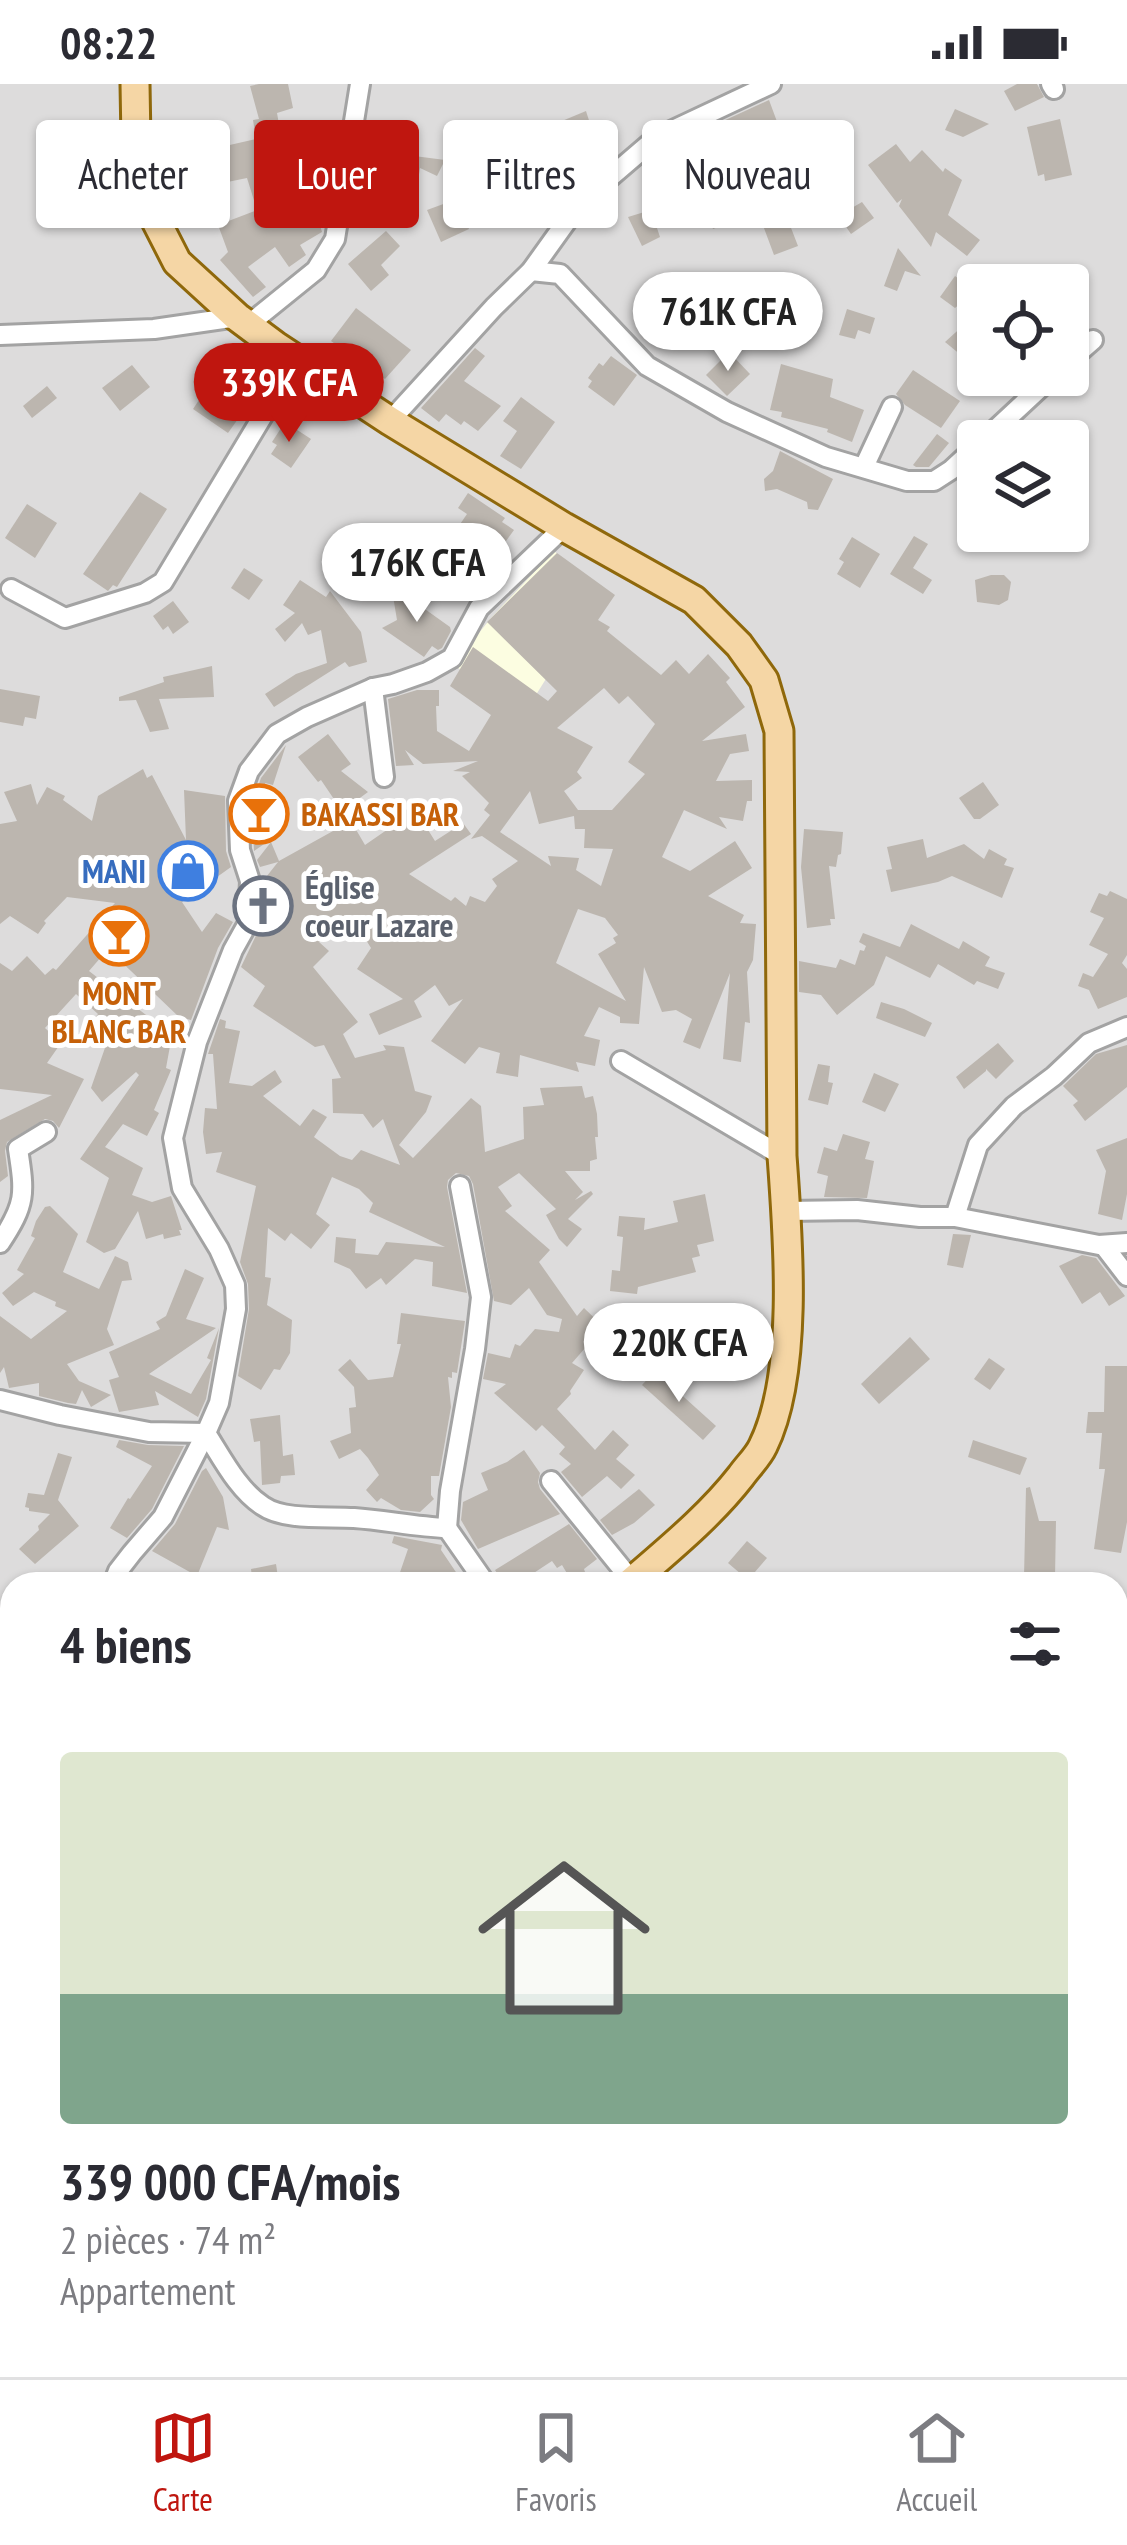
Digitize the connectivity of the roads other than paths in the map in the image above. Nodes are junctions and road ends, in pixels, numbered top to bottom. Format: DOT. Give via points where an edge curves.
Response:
graph roads {
  1 [pos="135,84"];
  2 [pos="360,84"];
  3 [pos="771,84"];
  4 [pos="531,271"];
  5 [pos="243,321"];
  6 [pos="0,335"];
  7 [pos="1093,340"];
  8 [pos="1089,344"];
  9 [pos="297,359"];
  10 [pos="1031,396"];
  11 [pos="892,407"];
  12 [pos="1005,420"];
  13 [pos="390,421"];
  14 [pos="957,462"];
  15 [pos="864,467"];
  16 [pos="564,527"];
  17 [pos="10,590"];
  18 [pos="373,688"];
  19 [pos="384,777"];
  20 [pos="1127,1027"];
  21 [pos="622,1061"];
  22 [pos="46,1132"];
  23 [pos="782,1156"];
  24 [pos="460,1186"];
  25 [pos="786,1210"];
  26 [pos="955,1217"];
  27 [pos="0,1243"];
  28 [pos="1127,1243"];
  29 [pos="1104,1246"];
  30 [pos="1127,1276"];
  31 [pos="0,1400"];
  32 [pos="206,1433"];
  33 [pos="551,1481"];
  34 [pos="447,1528"];
  35 [pos="118,1572"];
  36 [pos="478,1572"];
  37 [pos="622,1572"];
  38 [pos="643,1572"];
  1 -- 5 [label="main road" via="136,141 154,218 177,262"];
  2 -- 5 [label="street" via="335,238 316,270"];
  3 -- 4 [label="street" via="656,138 579,204"];
  4 -- 13 [label="street"];
  4 -- 15 [label="street" via="560,274 647,366 727,412"];
  5 -- 6 [label="street"];
  5 -- 9 [label="main road"];
  7 -- 8 [label="street"];
  9 -- 13 [label="main road"];
  9 -- 17 [label="street" via="164,582 65,618"];
  10 -- 12 [label="street"];
  11 -- 15 [label="street"];
  13 -- 16 [label="main road"];
  14 -- 15 [label="street" via="934,482"];
  16 -- 18 [label="street" via="479,608 452,658"];
  16 -- 23 [label="main road" via="694,600 764,680 778,731"];
  18 -- 19 [label="street"];
  18 -- 32 [label="street" via="277,734 238,801 248,923 197,1042 173,1138 182,1188 235,1285 219,1403"];
  20 -- 26 [label="street" via="1089,1043 978,1145"];
  21 -- 23 [label="street"];
  22 -- 27 [label="street" via="18,1149 25,1192"];
  23 -- 25 [label="main road"];
  24 -- 34 [label="street" via="481,1297"];
  25 -- 26 [label="street"];
  25 -- 38 [label="main road" via="787,1335 780,1395 762,1448 720,1502"];
  26 -- 29 [label="street"];
  28 -- 29 [label="street"];
  29 -- 30 [label="street"];
  31 -- 32 [label="street" via="149,1432"];
  32 -- 34 [label="street" via="268,1510"];
  32 -- 35 [label="street" via="163,1517"];
  33 -- 37 [label="street"];
  34 -- 36 [label="street"];
}
